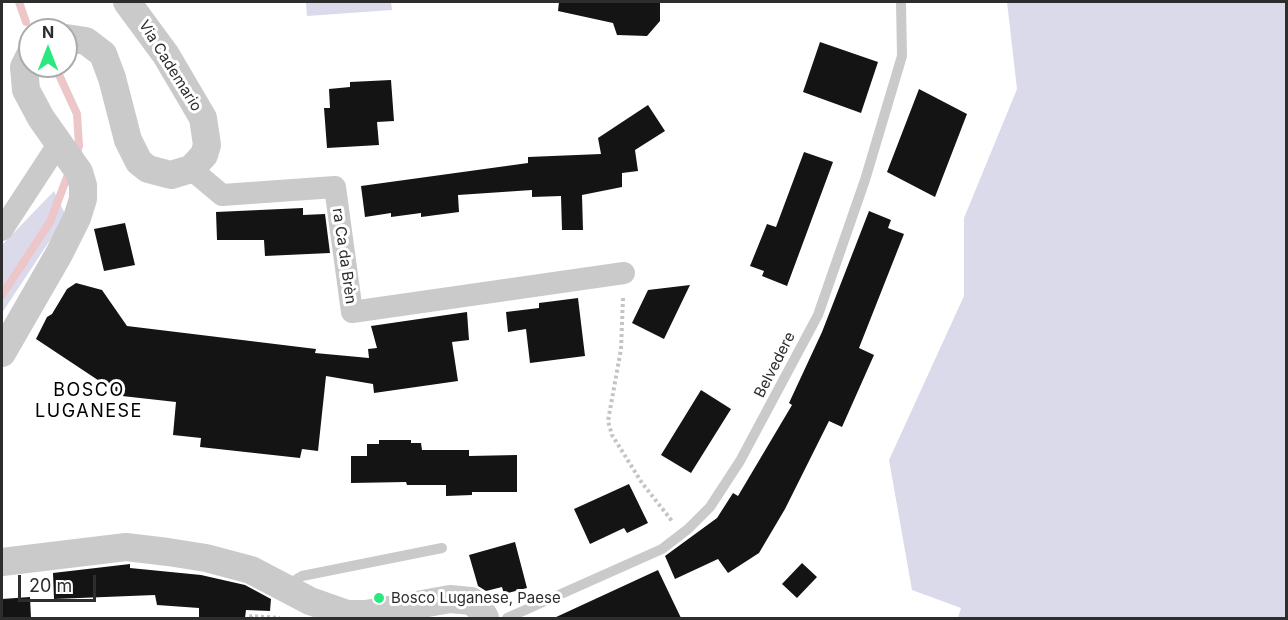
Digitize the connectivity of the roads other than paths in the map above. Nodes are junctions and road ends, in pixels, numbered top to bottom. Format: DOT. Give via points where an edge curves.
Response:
graph roads {
  1 [pos="128,2"];
  2 [pos="901,2"];
  3 [pos="78,40"];
  4 [pos="25,78"];
  5 [pos="66,153"];
  6 [pos="191,169"];
  7 [pos="2,230"];
  8 [pos="624,273"];
  9 [pos="2,353"];
  10 [pos="442,548"];
  11 [pos="2,562"];
  12 [pos="285,586"];
  13 [pos="485,618"];
  14 [pos="507,618"];
  1 -- 6 [label="street, Via Cademario" via="166,55 203,118 207,146"];
  2 -- 14 [label="lane, Belvedere" via="902,56 865,180 818,315 740,461 710,507 662,549"];
  3 -- 6 [label="street" via="103,54 129,140 140,162 148,169 171,175"];
  4 -- 5 [label="street" via="41,118"];
  5 -- 7 [label="street"];
  5 -- 9 [label="street" via="83,185 77,218"];
  6 -- 8 [label="street, ra Ca da Brèn" via="222,195 335,187 352,312"];
  10 -- 12 [label="lane" via="302,576"];
  11 -- 12 [label="street" via="126,547 206,558 250,570"];
  12 -- 13 [label="street" via="310,601 347,614 450,599 471,601"];
}
